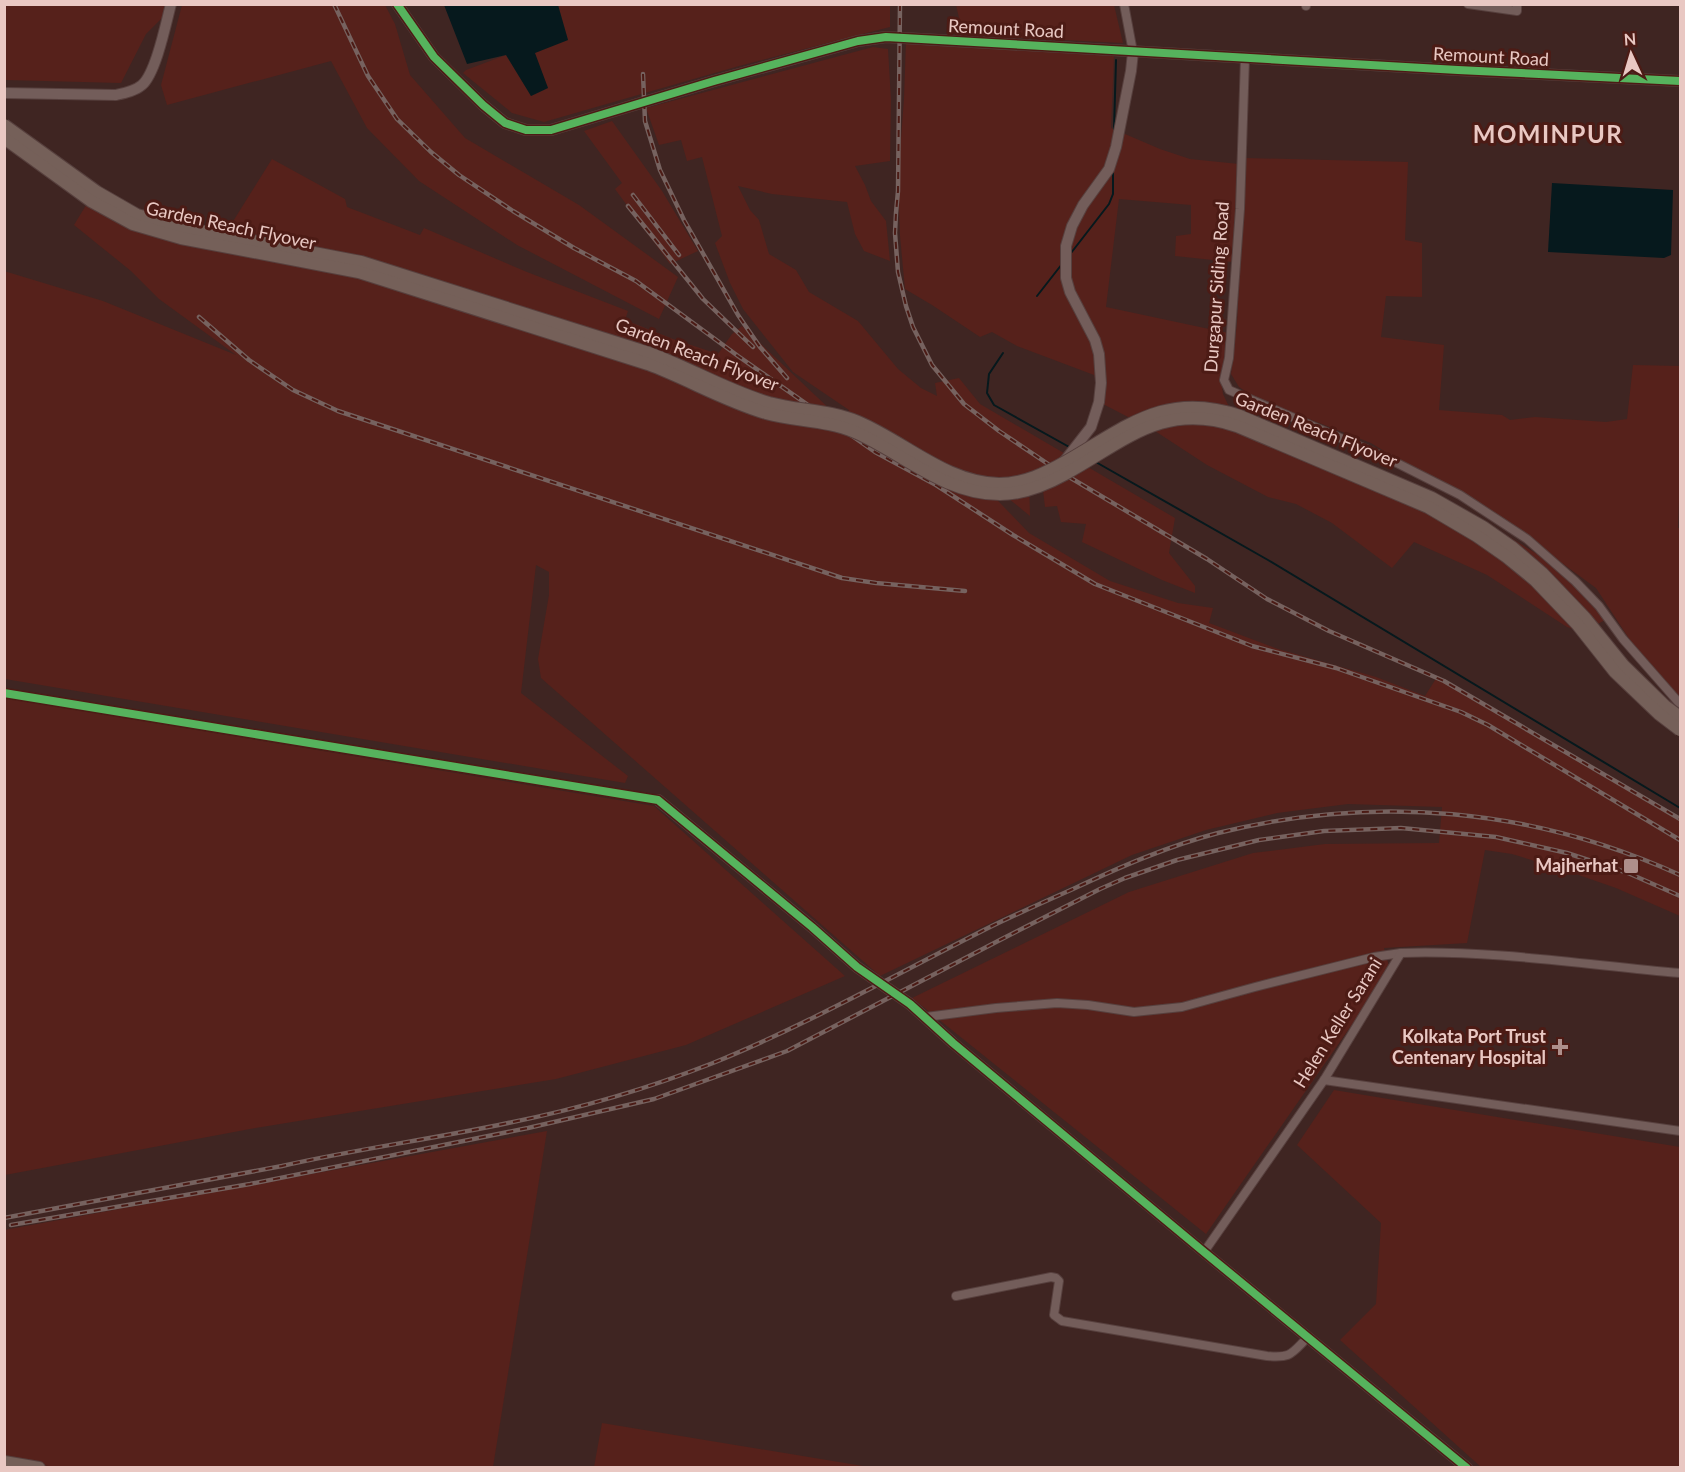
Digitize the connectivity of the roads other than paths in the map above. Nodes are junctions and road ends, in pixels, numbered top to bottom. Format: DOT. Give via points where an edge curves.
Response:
graph roads {
  1 [pos="171,4"];
  2 [pos="397,4"];
  3 [pos="1124,4"];
  4 [pos="1468,4"];
  5 [pos="1517,8"];
  6 [pos="1133,52"];
  7 [pos="1245,58"];
  8 [pos="1680,81"];
  9 [pos="4,93"];
  10 [pos="4,125"];
  11 [pos="4,138"];
  12 [pos="1062,464"];
  13 [pos="4,693"];
  14 [pos="1680,704"];
  15 [pos="1680,717"];
  16 [pos="1680,730"];
  17 [pos="658,800"];
  18 [pos="1401,953"];
  19 [pos="1680,973"];
  20 [pos="926,1017"];
  21 [pos="1324,1080"];
  22 [pos="1680,1131"];
  23 [pos="1204,1252"];
  24 [pos="956,1296"];
  25 [pos="1308,1337"];
  26 [pos="4,1462"];
  27 [pos="39,1467"];
  28 [pos="1467,1467"];
  1 -- 9 [label="street" via="150,72 143,84 131,91 116,95"];
  2 -- 6 [label="street, Remount Road" via="434,57 483,105 505,123 526,130 552,130 724,78 886,37"];
  3 -- 6 [label="street"];
  4 -- 5 [label="street"];
  6 -- 7 [label="street, Remount Road"];
  6 -- 12 [label="street" via="1116,147 1108,169 1072,226 1066,246 1066,278 1097,347 1101,383 1100,402 1091,426"];
  7 -- 8 [label="street, Remount Road"];
  7 -- 14 [label="street, Durgapur Siding Road" via="1240,209 1224,380 1230,390 1397,463 1460,495 1527,539 1599,606"];
  10 -- 12 [label="main road, Garden Reach Flyover, bridge" via="97,192 137,214 361,261 400,273 652,354 741,394 856,421 967,479 1011,483"];
  11 -- 16 [label="main road, Garden Reach Flyover, bridge" via="91,201 133,224 182,238 331,265 397,283 648,364 738,404 853,431 952,485 975,492 1012,493 1046,484 1160,422 1202,418 1237,426 1428,507 1477,536 1535,580 1615,672"];
  12 -- 15 [label="main road, Garden Reach Flyover, bridge" via="1157,412 1203,407 1240,416 1432,498 1483,527 1542,573 1623,665"];
  13 -- 17 [label="street"];
  17 -- 20 [label="street" via="857,967"];
  18 -- 19 [label="street, Helen Keller Sarani" via="1534,957"];
  18 -- 20 [label="street" via="1161,1010 1057,1003"];
  18 -- 21 [label="street, Helen Keller Sarani"];
  20 -- 23 [label="street"];
  21 -- 22 [label="street"];
  21 -- 23 [label="street, Helen Keller Sarani"];
  23 -- 25 [label="street"];
  24 -- 25 [label="street" via="1051,1277 1059,1281 1054,1315 1062,1322 1283,1357"];
  25 -- 28 [label="street"];
  26 -- 27 [label="main road"];
}
